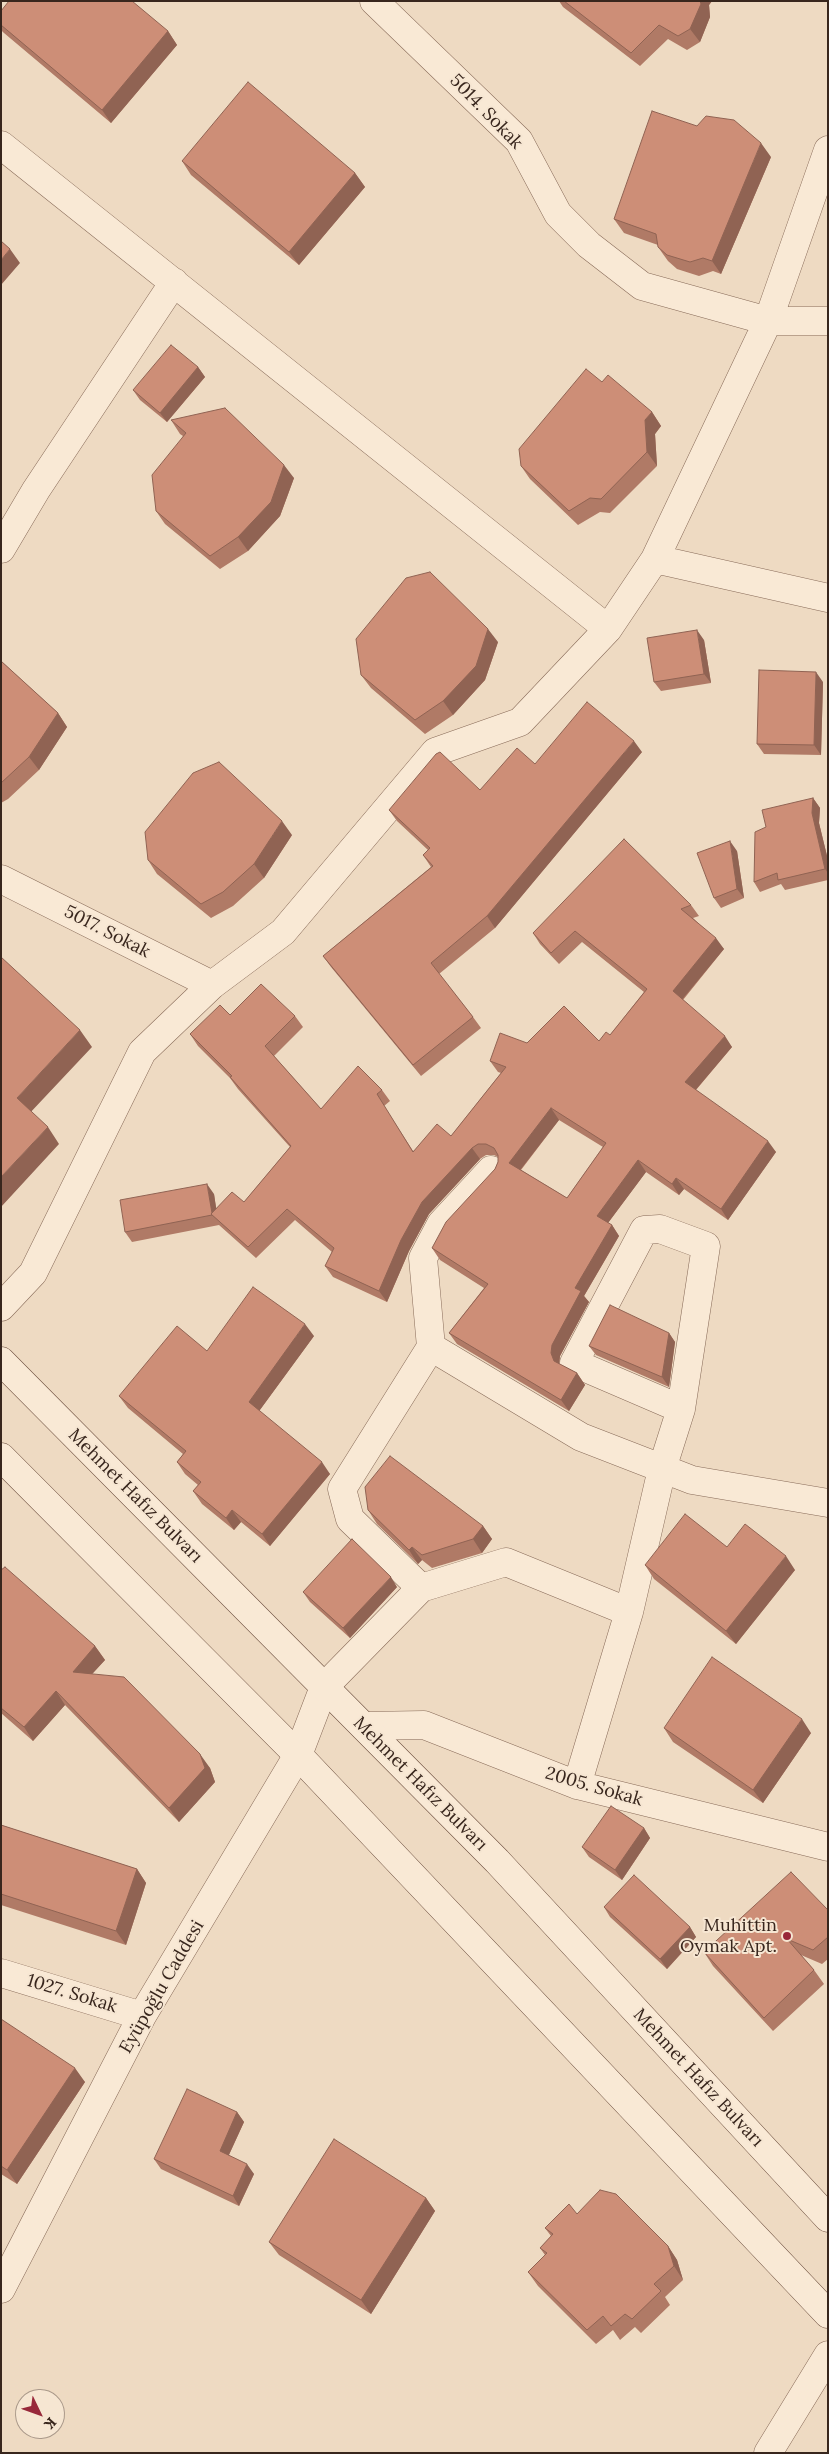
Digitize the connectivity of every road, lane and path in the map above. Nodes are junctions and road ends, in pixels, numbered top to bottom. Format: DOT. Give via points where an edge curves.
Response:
graph roads {
  1 [pos="374,1"];
  2 [pos="1,146"];
  3 [pos="828,150"];
  4 [pos="174,282"];
  5 [pos="768,321"];
  6 [pos="828,321"];
  7 [pos="1,549"];
  8 [pos="655,559"];
  9 [pos="828,598"];
  10 [pos="608,629"];
  11 [pos="1,879"];
  12 [pos="212,984"];
  13 [pos="491,1170"];
  14 [pos="1,1307"];
  15 [pos="431,1347"];
  16 [pos="1,1361"];
  17 [pos="681,1409"];
  18 [pos="1,1457"];
  19 [pos="662,1468"];
  20 [pos="828,1504"];
  21 [pos="421,1588"];
  22 [pos="629,1612"];
  23 [pos="324,1687"];
  24 [pos="364,1726"];
  25 [pos="298,1755"];
  26 [pos="576,1785"];
  27 [pos="828,1847"];
  28 [pos="1,1973"];
  29 [pos="142,2016"];
  30 [pos="828,2218"];
  31 [pos="12,2246"];
  32 [pos="1,2289"];
  33 [pos="828,2314"];
  34 [pos="828,2355"];
  35 [pos="768,2453"];
  1 -- 5 [label="street, 5014. Sokak" via="519,141 558,214 589,245 642,286"];
  2 -- 4 [label="street"];
  3 -- 5 [label="street"];
  4 -- 7 [label="street" via="36,490"];
  4 -- 10 [label="street"];
  5 -- 6 [label="street, 5014. Sokak"];
  5 -- 8 [label="street"];
  8 -- 9 [label="street"];
  8 -- 10 [label="street"];
  10 -- 12 [label="street" via="520,722 435,752 283,932"];
  11 -- 12 [label="street, 5017. Sokak"];
  12 -- 14 [label="street" via="142,1052 33,1273"];
  13 -- 15 [label="street" via="441,1224 423,1258"];
  15 -- 19 [label="street" via="581,1437"];
  15 -- 21 [label="street" via="342,1489 350,1519"];
  16 -- 23 [label="street, Mehmet Hafız Bulvarı"];
  17 -- 17 [label="street" via="706,1246 660,1229 644,1230 574,1363"];
  17 -- 19 [label="street"];
  18 -- 25 [label="street"];
  19 -- 20 [label="street" via="692,1480"];
  19 -- 22 [label="street"];
  21 -- 22 [label="street" via="506,1562"];
  21 -- 23 [label="street"];
  22 -- 26 [label="street"];
  23 -- 24 [label="street, Mehmet Hafız Bulvarı"];
  23 -- 25 [label="street, Eyüpoğlu Caddesi"];
  24 -- 26 [label="street, 2005. Sokak" via="424,1725"];
  24 -- 30 [label="street, Mehmet Hafız Bulvarı" via="497,1861"];
  25 -- 29 [label="street, Eyüpoğlu Caddesi"];
  25 -- 33 [label="street"];
  26 -- 27 [label="street, 2005. Sokak"];
  28 -- 29 [label="street, 1027. Sokak"];
  29 -- 31 [label="street, Eyüpoğlu Caddesi"];
  31 -- 32 [label="street, Eyüpoğlu Caddesi"];
  34 -- 35 [label="street"];
}
